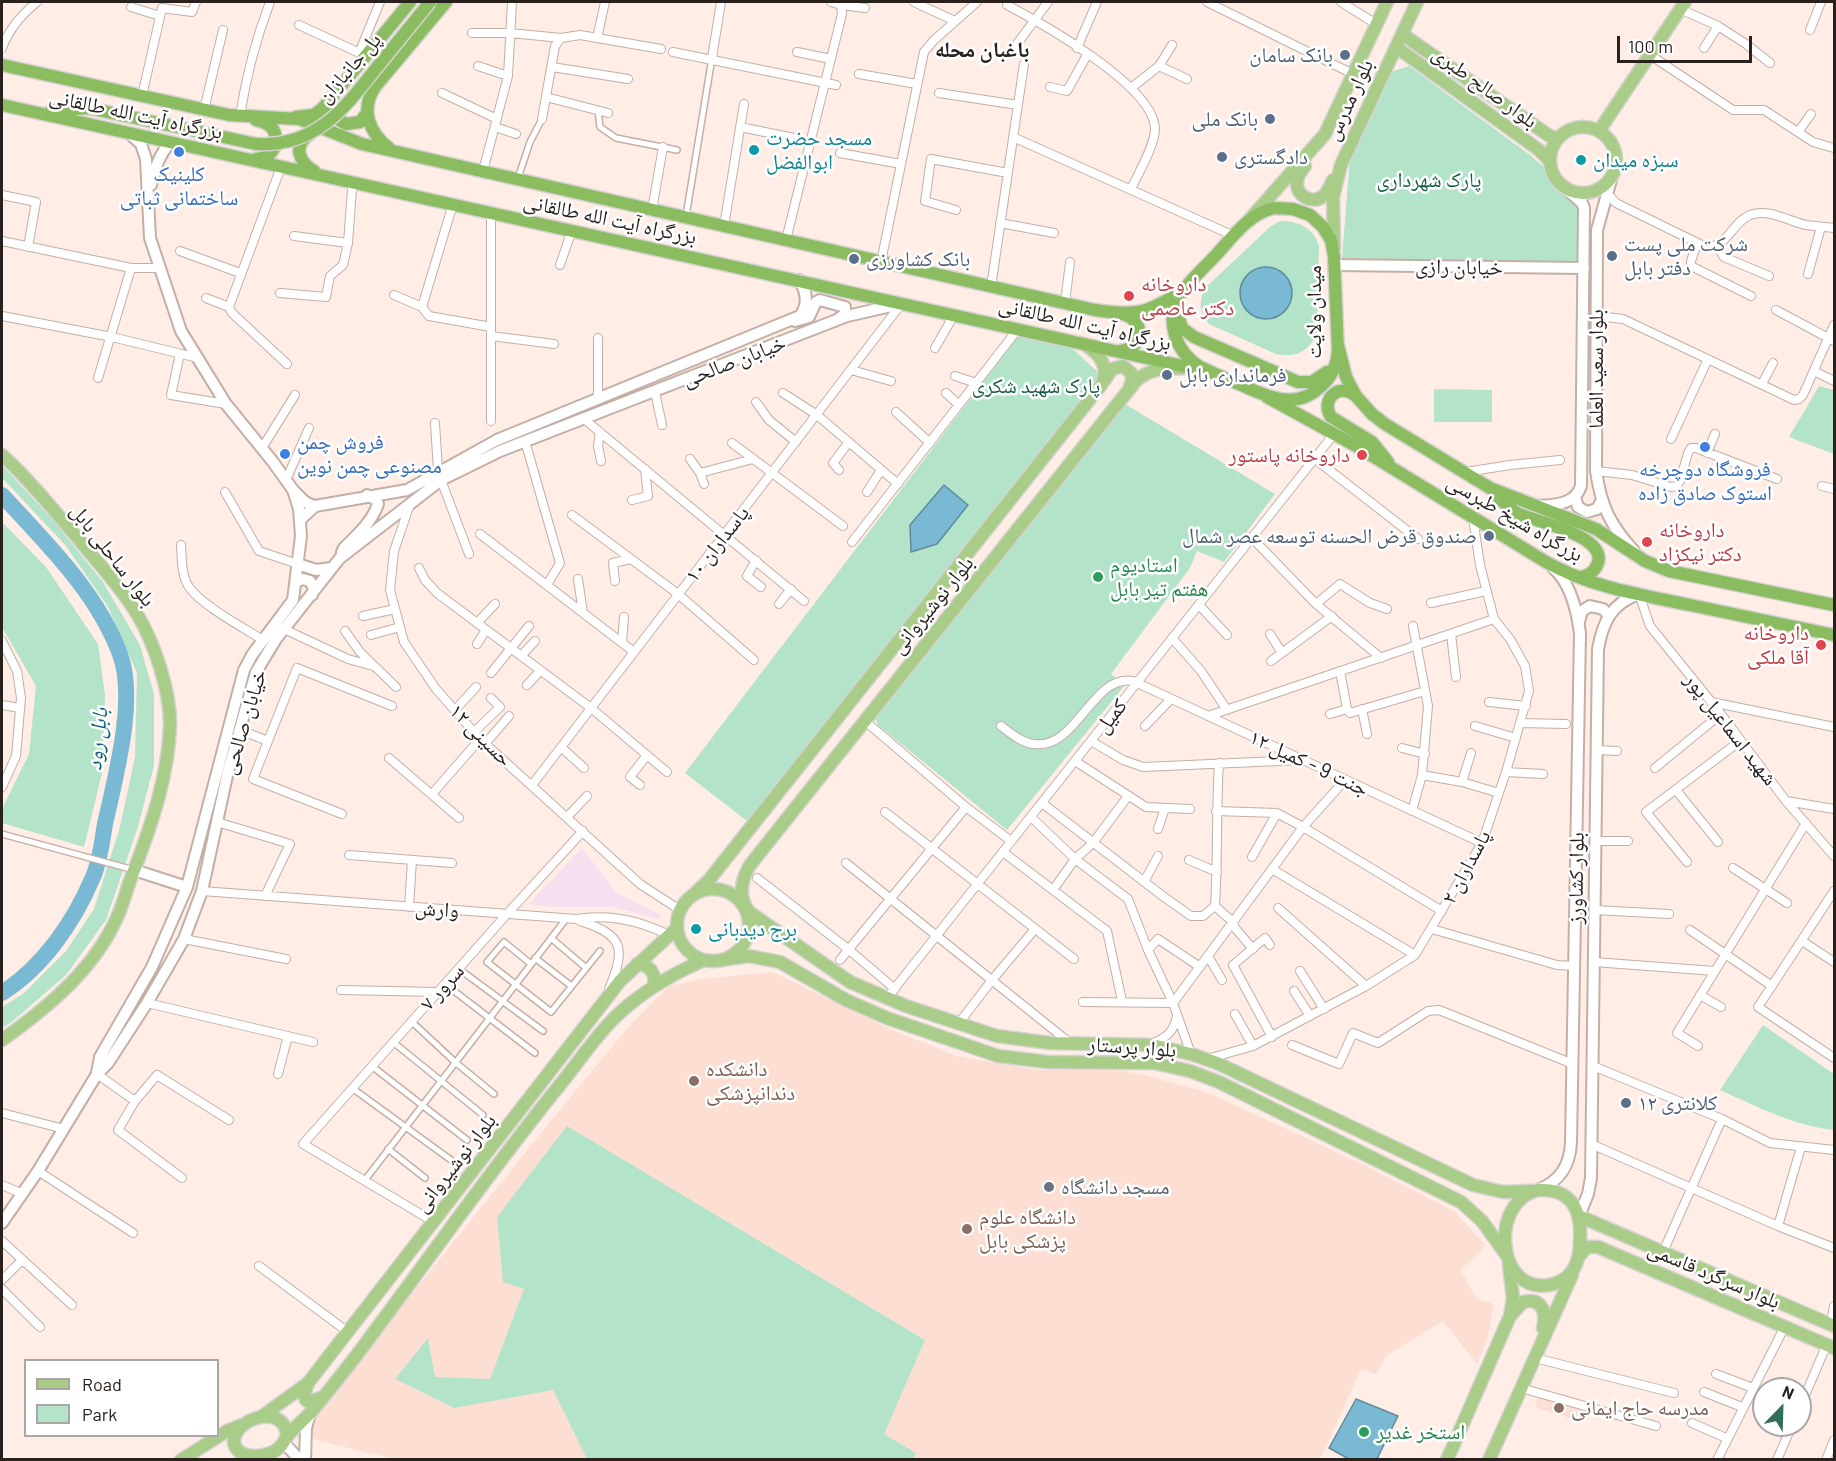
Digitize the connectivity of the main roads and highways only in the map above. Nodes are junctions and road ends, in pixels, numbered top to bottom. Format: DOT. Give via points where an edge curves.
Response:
graph roads {
  1 [pos="430,2"];
  2 [pos="446,2"];
  3 [pos="1387,2"];
  4 [pos="1417,2"];
  5 [pos="404,3"];
  6 [pos="1682,5"];
  7 [pos="1402,34"];
  8 [pos="1396,47"];
  9 [pos="2,64"];
  10 [pos="331,100"];
  11 [pos="2,105"];
  12 [pos="38,112"];
  13 [pos="367,113"];
  14 [pos="234,116"];
  15 [pos="288,118"];
  16 [pos="1599,131"];
  17 [pos="129,132"];
  18 [pos="1323,138"];
  19 [pos="1557,139"];
  20 [pos="171,142"];
  21 [pos="357,142"];
  22 [pos="393,151"];
  23 [pos="251,159"];
  24 [pos="1343,160"];
  25 [pos="1550,161"];
  26 [pos="1613,173"];
  27 [pos="320,174"];
  28 [pos="1562,185"];
  29 [pos="149,195"];
  30 [pos="1247,222"];
  31 [pos="1334,260"];
  32 [pos="1584,268"];
  33 [pos="799,280"];
  34 [pos="1185,289"];
  35 [pos="1177,302"];
  36 [pos="902,303"];
  37 [pos="1105,312"];
  38 [pos="836,321"];
  39 [pos="781,323"];
  40 [pos="1083,343"];
  41 [pos="1337,349"];
  42 [pos="1113,350"];
  43 [pos="1191,368"];
  44 [pos="1210,372"];
  45 [pos="1101,385"];
  46 [pos="1127,392"];
  47 [pos="1267,396"];
  48 [pos="1356,396"];
  49 [pos="564,411"];
  50 [pos="568,425"];
  51 [pos="2,455"];
  52 [pos="1395,470"];
  53 [pos="440,476"];
  54 [pos="1490,488"];
  55 [pos="293,490"];
  56 [pos="407,490"];
  57 [pos="367,495"];
  58 [pos="1575,497"];
  59 [pos="1602,500"];
  60 [pos="410,503"];
  61 [pos="315,506"];
  62 [pos="1534,506"];
  63 [pos="300,520"];
  64 [pos="1638,556"];
  65 [pos="340,558"];
  66 [pos="1546,562"];
  67 [pos="298,564"];
  68 [pos="331,568"];
  69 [pos="1576,577"];
  70 [pos="296,582"];
  71 [pos="1639,594"];
  72 [pos="312,595"];
  73 [pos="1834,605"];
  74 [pos="1609,616"];
  75 [pos="1579,624"];
  76 [pos="1834,635"];
  77 [pos="134,870"];
  78 [pos="187,887"];
  79 [pos="692,896"];
  80 [pos="745,907"];
  81 [pos="673,932"];
  82 [pos="704,960"];
  83 [pos="721,960"];
  84 [pos="637,964"];
  85 [pos="654,986"];
  86 [pos="2,1040"];
  87 [pos="97,1074"];
  88 [pos="1535,1191"];
  89 [pos="4,1215"];
  90 [pos="1580,1216"];
  91 [pos="1508,1258"];
  92 [pos="1578,1260"];
  93 [pos="1508,1323"];
  94 [pos="1833,1325"];
  95 [pos="1831,1346"];
  96 [pos="1535,1358"];
  97 [pos="308,1383"];
  98 [pos="324,1396"];
  99 [pos="310,1413"];
  100 [pos="261,1417"];
  101 [pos="243,1425"];
  102 [pos="219,1436"];
  103 [pos="217,1437"];
  104 [pos="285,1440"];
  105 [pos="250,1458"];
  106 [pos="180,1460"];
  107 [pos="300,1460"];
  108 [pos="305,1460"];
  109 [pos="1448,1460"];
  110 [pos="1489,1460"];
  1 -- 12 [label="highway, پل جانبازان, bridge" via="342,110 319,129 280,144 256,144 88,108"];
  2 -- 13 [label="highway" via="372,90"];
  3 -- 18 [label="main road, بلوار مدرس"];
  4 -- 7 [label="main road, بلوار مدرس"];
  5 -- 10 [label="highway"];
  6 -- 16 [label="main road"];
  7 -- 8 [label="main road, بلوار مدرس"];
  7 -- 19 [label="main road, بلوار صالح طبری"];
  8 -- 24 [label="main road, بلوار مدرس"];
  8 -- 25 [label="main road, بلوار صالح طبری"];
  9 -- 14 [label="highway, بزرگراه آیت الله طالقانی"];
  10 -- 13 [label="highway" via="332,113 342,123 355,123"];
  10 -- 15 [label="highway" via="314,115"];
  11 -- 12 [label="highway, بزرگراه آیت الله طالقانی"];
  12 -- 17 [label="highway, بزرگراه آیت الله طالقانی"];
  13 -- 22 [label="highway" via="372,130"];
  14 -- 15 [label="highway, بزرگراه آیت الله طالقانی"];
  14 -- 23 [label="highway" via="265,122 275,132 276,146 271,153"];
  15 -- 21 [label="highway, بزرگراه آیت الله طالقانی"];
  16 -- 19 [label="main road" via="1576,128"];
  16 -- 26 [label="main road" via="1614,149"];
  17 -- 20 [label="highway, بزرگراه آیت الله طالقانی"];
  17 -- 29 [label="main road" via="141,144 146,159"];
  18 -- 24 [label="main road" via="1297,178 1301,195 1313,200 1325,195"];
  18 -- 30 [label="main road, بلوار مدرس"];
  19 -- 25 [label="main road"];
  20 -- 23 [label="highway, بزرگراه آیت الله طالقانی"];
  20 -- 29 [label="main road" via="155,167"];
  21 -- 22 [label="highway, بزرگراه آیت الله طالقانی"];
  21 -- 27 [label="highway" via="321,132 307,135 300,145 300,156 306,166"];
  22 -- 37 [label="highway, بزرگراه آیت الله طالقانی"];
  23 -- 27 [label="highway, بزرگراه آیت الله طالقانی"];
  24 -- 31 [label="main road, بلوار مدرس" via="1333,197"];
  25 -- 28 [label="main road"];
  26 -- 28 [label="main road" via="1602,187 1592,192 1574,191"];
  26 -- 59 [label="main road, بلوار سعید العلما" via="1598,226 1596,471"];
  27 -- 33 [label="highway, بزرگراه آیت الله طالقانی"];
  28 -- 32 [label="main road, بلوار سعید العلما" via="1584,208"];
  29 -- 55 [label="main road" via="150,238 182,331 226,404"];
  30 -- 31 [label="highway, میدان ولایت" via="1274,208 1299,210 1323,227 1331,240"];
  30 -- 34 [label="highway, میدان ولایت"];
  31 -- 32 [label="main road, خیابان رازی"];
  31 -- 41 [label="highway, میدان ولایت"];
  32 -- 58 [label="main road, بلوار سعید العلما" via="1581,486"];
  33 -- 36 [label="highway, بزرگراه آیت الله طالقانی"];
  33 -- 39 [label="main road, خیابان صالحی" via="806,296 804,310 800,316"];
  34 -- 35 [label="highway, میدان ولایت"];
  34 -- 37 [label="highway, بزرگراه آیت الله طالقانی" via="1147,311"];
  35 -- 41 [label="highway" via="1180,324 1191,336 1298,382 1322,377"];
  35 -- 44 [label="highway, میدان ولایت" via="1173,322 1179,346 1190,360"];
  36 -- 38 [label="main road, خیابان صالحی"];
  36 -- 40 [label="highway, بزرگراه آیت الله طالقانی"];
  37 -- 42 [label="highway" via="1129,316 1139,329 1132,347"];
  38 -- 39 [label="main road" via="845,314 845,308 820,300 809,317"];
  38 -- 50 [label="main road, خیابان صالحی"];
  39 -- 49 [label="main road, خیابان صالحی"];
  40 -- 42 [label="highway, بزرگراه آیت الله طالقانی"];
  40 -- 45 [label="main road" via="1102,362 1106,375"];
  41 -- 47 [label="highway, میدان ولایت" via="1330,375 1312,393 1292,400"];
  41 -- 48 [label="highway, بزرگراه شیخ طبرسی"];
  42 -- 43 [label="highway, بزرگراه آیت الله طالقانی"];
  43 -- 44 [label="highway, بزرگراه آیت الله طالقانی"];
  43 -- 46 [label="main road, بلوار نوشیروانی" via="1147,372"];
  44 -- 47 [label="highway, میدان ولایت"];
  45 -- 46 [label="main road, بلوار نوشیروانی" via="1112,369 1123,366 1133,378"];
  45 -- 79 [label="main road, بلوار نوشیروانی"];
  46 -- 80 [label="main road, بلوار نوشیروانی" via="750,865 741,888"];
  47 -- 52 [label="highway, بزرگراه شیخ طبرسی"];
  48 -- 52 [label="highway" via="1347,390 1332,394 1329,414 1372,442"];
  48 -- 54 [label="highway, بزرگراه شیخ طبرسی" via="1385,424"];
  49 -- 53 [label="main road, خيابان صالحی" via="486,445"];
  50 -- 53 [label="main road, خيابان صالحی"];
  51 -- 77 [label="main road, بلوار ساحلی بابل" via="51,506 137,614 162,675 170,726 164,770 155,812"];
  52 -- 66 [label="highway, بزرگراه شیخ طبرسی"];
  53 -- 56 [label="main road, خيابان صالحی"];
  53 -- 60 [label="main road, خيابان صالحی"];
  54 -- 62 [label="highway, بزرگراه شیخ طبرسی"];
  54 -- 69 [label="highway" via="1515,512 1594,545 1599,557 1594,570"];
  55 -- 61 [label="main road"];
  55 -- 63 [label="main road, خيابان صالحی"];
  56 -- 57 [label="main road, خيابان صالحی"];
  56 -- 60 [label="main road"];
  57 -- 61 [label="main road, خيابان صالحی"];
  57 -- 65 [label="main road" via="378,504"];
  58 -- 59 [label="main road" via="1578,507 1587,512 1597,509"];
  58 -- 62 [label="main road"];
  59 -- 64 [label="main road, بلوار سعید العلما" via="1613,526"];
  60 -- 65 [label="main road, خيابان صالحی"];
  61 -- 63 [label="main road"];
  62 -- 64 [label="highway, بزرگراه شیخ طبرسی" via="1602,532"];
  63 -- 67 [label="main road, خيابان صالحی"];
  64 -- 73 [label="highway, بزرگراه شیخ طبرسی" via="1676,572"];
  65 -- 68 [label="main road, خيابان صالحی"];
  66 -- 69 [label="highway, بزرگراه شیخ طبرسی"];
  66 -- 75 [label="main road, بلوار کشاورز" via="1563,579"];
  67 -- 68 [label="main road" via="316,570"];
  67 -- 70 [label="main road, خيابان صالحی"];
  68 -- 72 [label="main road, خيابان صالحی"];
  69 -- 71 [label="highway, بزرگراه شیخ طبرسی"];
  70 -- 72 [label="main road" via="310,581"];
  70 -- 78 [label="main road, خيابان صالحی" via="293,600 244,670"];
  71 -- 74 [label="main road" via="1622,601"];
  71 -- 76 [label="highway, بزرگراه شیخ طبرسی"];
  72 -- 87 [label="main road, خيابان صالحی" via="256,672 202,891 184,939 147,1003"];
  74 -- 75 [label="main road" via="1603,609 1590,606 1582,611"];
  74 -- 90 [label="main road, بلوار کشاورز" via="1598,649 1592,1143 1590,1187"];
  75 -- 88 [label="main road, بلوار کشاورز" via="1570,1155 1558,1179"];
  77 -- 78 [label="main road"];
  77 -- 86 [label="main road, بلوار ساحلی بابل" via="118,917 95,955 70,984"];
  78 -- 87 [label="main road, خيابان صالحی" via="152,967 100,1057"];
  79 -- 80 [label="main road" via="721,889"];
  79 -- 81 [label="main road" via="680,910"];
  80 -- 83 [label="main road" via="750,925 745,942 738,952"];
  80 -- 88 [label="main road, بلوار پرستار" via="850,982 891,994 959,1023 1002,1037 1042,1043 1150,1044 1191,1053 1473,1185 1503,1192"];
  81 -- 82 [label="main road" via="687,950"];
  81 -- 84 [label="main road, بلوار نوشیروانی"];
  82 -- 83 [label="main road"];
  82 -- 85 [label="main road, بلوار نوشیروانی"];
  83 -- 91 [label="main road, بلوار پرستار" via="755,956 780,962 880,1016 998,1056 1048,1062 1154,1063 1201,1075 1461,1202 1482,1221"];
  84 -- 85 [label="main road" via="653,973"];
  84 -- 97 [label="main road, بلوار نوشیروانی"];
  85 -- 98 [label="main road, بلوار نوشیروانی" via="628,1005 544,1104"];
  87 -- 89 [label="main road, خيابان صالحی" via="38,1171"];
  88 -- 90 [label="main road" via="1561,1194"];
  88 -- 91 [label="main road" via="1517,1201 1508,1216"];
  90 -- 92 [label="main road"];
  90 -- 94 [label="main road, بلوار سرگرد قاسمی"];
  91 -- 92 [label="main road" via="1518,1276 1539,1285 1561,1281 1570,1275"];
  91 -- 93 [label="main road" via="1514,1298"];
  92 -- 95 [label="main road, بلوار سرگرد قاسمی" via="1587,1247 1598,1247"];
  92 -- 96 [label="main road"];
  93 -- 96 [label="main road" via="1515,1308 1523,1302 1533,1300 1541,1305 1545,1319"];
  93 -- 109 [label="main road"];
  96 -- 110 [label="main road"];
  97 -- 98 [label="main road" via="306,1400"];
  97 -- 100 [label="main road, بلوار نوشیروانی"];
  98 -- 99 [label="main road, بلوار نوشیروانی"];
  99 -- 104 [label="main road, بلوار نوشیروانی"];
  99 -- 108 [label="main road"];
  100 -- 101 [label="main road"];
  100 -- 104 [label="main road" via="281,1421 286,1428"];
  101 -- 102 [label="main road"];
  101 -- 105 [label="main road" via="237,1430 235,1446"];
  103 -- 106 [label="main road"];
  104 -- 105 [label="main road" via="273,1452"];
  104 -- 107 [label="main road"];
}
